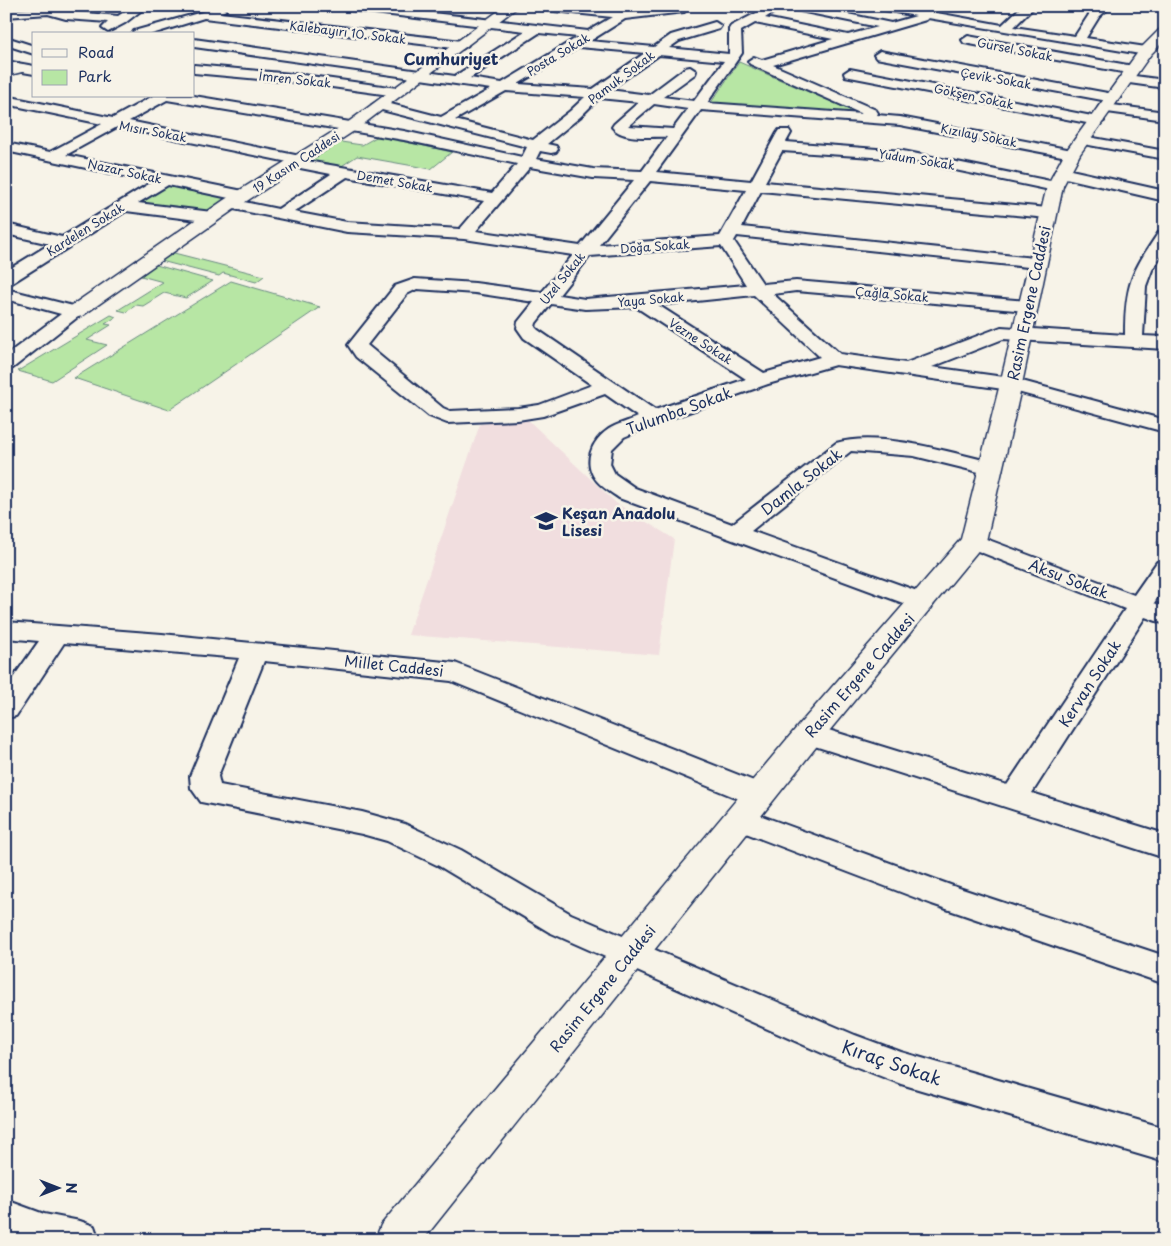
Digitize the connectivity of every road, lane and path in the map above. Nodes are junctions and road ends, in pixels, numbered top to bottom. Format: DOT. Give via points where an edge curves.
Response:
graph roads {
  1 [pos="73,6"];
  2 [pos="141,6"];
  3 [pos="234,6"];
  4 [pos="341,6"];
  5 [pos="513,6"];
  6 [pos="535,6"];
  7 [pos="790,6"];
  8 [pos="879,6"];
  9 [pos="942,6"];
  10 [pos="1029,6"];
  11 [pos="1105,6"];
  12 [pos="774,9"];
  13 [pos="48,10"];
  14 [pos="386,12"];
  15 [pos="685,12"];
  16 [pos="6,14"];
  17 [pos="204,14"];
  18 [pos="753,14"];
  19 [pos="624,15"];
  20 [pos="927,16"];
  21 [pos="121,20"];
  22 [pos="489,24"];
  23 [pos="894,25"];
  24 [pos="715,26"];
  25 [pos="536,29"];
  26 [pos="735,30"];
  27 [pos="1006,30"];
  28 [pos="922,31"];
  29 [pos="101,32"];
  30 [pos="146,32"];
  31 [pos="353,32"];
  32 [pos="590,35"];
  33 [pos="847,38"];
  34 [pos="958,38"];
  35 [pos="6,41"];
  36 [pos="1078,41"];
  37 [pos="195,43"];
  38 [pos="577,43"];
  39 [pos="462,45"];
  40 [pos="897,46"];
  41 [pos="32,49"];
  42 [pos="1012,49"];
  43 [pos="657,50"];
  44 [pos="734,56"];
  45 [pos="872,60"];
  46 [pos="637,64"];
  47 [pos="761,64"];
  48 [pos="6,66"];
  49 [pos="655,66"];
  50 [pos="29,67"];
  51 [pos="195,68"];
  52 [pos="672,69"];
  53 [pos="690,71"];
  54 [pos="958,71"];
  55 [pos="6,72"];
  56 [pos="422,75"];
  57 [pos="720,76"];
  58 [pos="825,80"];
  59 [pos="458,81"];
  60 [pos="1165,84"];
  61 [pos="808,85"];
  62 [pos="504,87"];
  63 [pos="936,88"];
  64 [pos="397,92"];
  65 [pos="595,94"];
  66 [pos="160,98"];
  67 [pos="180,98"];
  68 [pos="6,100"];
  69 [pos="653,100"];
  70 [pos="1112,102"];
  71 [pos="379,105"];
  72 [pos="698,106"];
  73 [pos="794,114"];
  74 [pos="1165,116"];
  75 [pos="886,120"];
  76 [pos="444,121"];
  77 [pos="112,123"];
  78 [pos="352,126"];
  79 [pos="678,133"];
  80 [pos="536,145"];
  81 [pos="776,146"];
  82 [pos="6,147"];
  83 [pos="563,152"];
  84 [pos="1165,155"];
  85 [pos="53,156"];
  86 [pos="581,157"];
  87 [pos="298,161"];
  88 [pos="527,162"];
  89 [pos="344,172"];
  90 [pos="646,176"];
  91 [pos="165,180"];
  92 [pos="754,187"];
  93 [pos="1165,196"];
  94 [pos="495,198"];
  95 [pos="237,200"];
  96 [pos="121,206"];
  97 [pos="1048,213"];
  98 [pos="280,214"];
  99 [pos="212,217"];
  100 [pos="6,229"];
  101 [pos="464,234"];
  102 [pos="729,236"];
  103 [pos="62,242"];
  104 [pos="1162,245"];
  105 [pos="584,251"];
  106 [pos="1037,263"];
  107 [pos="6,279"];
  108 [pos="757,289"];
  109 [pos="6,294"];
  110 [pos="546,298"];
  111 [pos="640,301"];
  112 [pos="1028,306"];
  113 [pos="75,312"];
  114 [pos="1022,334"];
  115 [pos="1134,341"];
  116 [pos="816,343"];
  117 [pos="1165,343"];
  118 [pos="939,358"];
  119 [pos="834,359"];
  120 [pos="6,364"];
  121 [pos="909,370"];
  122 [pos="761,380"];
  123 [pos="1011,384"];
  124 [pos="608,386"];
  125 [pos="653,418"];
  126 [pos="1165,426"];
  127 [pos="991,469"];
  128 [pos="734,533"];
  129 [pos="973,541"];
  130 [pos="1165,567"];
  131 [pos="922,602"];
  132 [pos="1140,606"];
  133 [pos="1165,616"];
  134 [pos="6,630"];
  135 [pos="57,634"];
  136 [pos="255,651"];
  137 [pos="6,709"];
  138 [pos="809,734"];
  139 [pos="759,796"];
  140 [pos="1013,799"];
  141 [pos="740,818"];
  142 [pos="1165,846"];
  143 [pos="629,953"];
  144 [pos="1165,970"];
  145 [pos="1165,1145"];
  146 [pos="6,1219"];
  147 [pos="80,1240"];
  148 [pos="396,1240"];
  1 -- 13 [label="street"];
  2 -- 21 [label="street"];
  3 -- 17 [label="street"];
  4 -- 14 [label="street"];
  5 -- 22 [label="main road, 19 Kasım Caddesi"];
  6 -- 19 [label="street"];
  7 -- 23 [label="street"];
  8 -- 20 [label="street"];
  9 -- 20 [label="street"];
  10 -- 27 [label="street"];
  11 -- 36 [label="street" via="1094,15"];
  12 -- 18 [label="street"];
  13 -- 16 [label="street"];
  13 -- 21 [label="street" via="66,15"];
  14 -- 22 [label="street"];
  14 -- 31 [label="street"];
  15 -- 19 [label="street, Posta Sokak"];
  15 -- 24 [label="street"];
  17 -- 30 [label="street"];
  17 -- 31 [label="street, Kalebayırı 10. Sokak"];
  18 -- 26 [label="street"];
  18 -- 33 [label="street"];
  19 -- 32 [label="street, Posta Sokak"];
  20 -- 23 [label="street"];
  20 -- 27 [label="street"];
  21 -- 29 [label="street"];
  22 -- 25 [label="street"];
  22 -- 39 [label="main road, 19 Kasım Caddesi"];
  23 -- 28 [label="street"];
  23 -- 33 [label="street"];
  24 -- 26 [label="street"];
  24 -- 43 [label="street, Pamuk Sokak" via="675,38"];
  25 -- 32 [label="street"];
  25 -- 59 [label="street"];
  26 -- 44 [label="street"];
  27 -- 36 [label="street"];
  31 -- 39 [label="street, Kalebayırı 10. Sokak"];
  32 -- 38 [label="street, Posta Sokak"];
  33 -- 47 [label="street"];
  34 -- 42 [label="street, Gürsel Sokak"];
  35 -- 41 [label="street"];
  36 -- 70 [label="street"];
  37 -- 56 [label="street"];
  38 -- 43 [label="street"];
  38 -- 62 [label="street, Posta Sokak"];
  39 -- 56 [label="main road, 19 Kasım Caddesi"];
  40 -- 45 [label="street"];
  42 -- 54 [label="street"];
  42 -- 70 [label="street, Gürsel Sokak"];
  43 -- 44 [label="street"];
  43 -- 46 [label="street, Pamuk Sokak"];
  44 -- 47 [label="street"];
  44 -- 57 [label="street, Uzel Sokak"];
  45 -- 54 [label="street, Çevik Sokak"];
  45 -- 63 [label="street, Gökşen Sokak" via="846,74"];
  46 -- 49 [label="street"];
  46 -- 65 [label="street, Pamuk Sokak"];
  47 -- 61 [label="street"];
  48 -- 50 [label="street"];
  50 -- 55 [label="main road"];
  51 -- 64 [label="street, İmren Sokak"];
  52 -- 53 [label="street"];
  53 -- 57 [label="street"];
  53 -- 69 [label="street"];
  54 -- 63 [label="street"];
  54 -- 70 [label="street, Çevik Sokak"];
  56 -- 59 [label="street"];
  56 -- 64 [label="main road, 19 Kasım Caddesi"];
  57 -- 72 [label="street, Uzel Sokak"];
  58 -- 61 [label="street"];
  59 -- 62 [label="street"];
  60 -- 70 [label="street"];
  61 -- 75 [label="street"];
  62 -- 65 [label="street"];
  62 -- 76 [label="street, Posta Sokak"];
  63 -- 70 [label="street, Gökşen Sokak"];
  64 -- 71 [label="main road, 19 Kasım Caddesi"];
  65 -- 69 [label="street"];
  65 -- 80 [label="street, Pamuk Sokak"];
  66 -- 77 [label="street"];
  67 -- 78 [label="street"];
  68 -- 77 [label="street, Mısır Sokak"];
  69 -- 72 [label="street"];
  69 -- 79 [label="street" via="619,127 627,131"];
  70 -- 74 [label="street"];
  70 -- 75 [label="street, Kızılay Sokak" via="935,127"];
  70 -- 81 [label="street, Yudum Sokak" via="908,155"];
  70 -- 84 [label="street"];
  70 -- 93 [label="street"];
  70 -- 97 [label="main road, Rasim Ergene Caddesi"];
  71 -- 76 [label="street"];
  71 -- 78 [label="main road, 19 Kasım Caddesi"];
  72 -- 73 [label="street"];
  72 -- 79 [label="street, Uzel Sokak"];
  73 -- 75 [label="street"];
  73 -- 81 [label="street"];
  76 -- 80 [label="street"];
  77 -- 85 [label="street"];
  77 -- 87 [label="street, Mısır Sokak"];
  78 -- 87 [label="main road, 19 Kasım Caddesi"];
  78 -- 88 [label="street"];
  79 -- 90 [label="street, Uzel Sokak"];
  80 -- 83 [label="street"];
  80 -- 88 [label="street"];
  81 -- 92 [label="street"];
  82 -- 85 [label="street, Nazar Sokak"];
  85 -- 91 [label="street, Nazar Sokak"];
  86 -- 90 [label="street"];
  87 -- 89 [label="street, Demet Sokak"];
  87 -- 95 [label="main road, 19 Kasım Caddesi"];
  88 -- 90 [label="street" via="594,173"];
  88 -- 94 [label="street"];
  89 -- 94 [label="street, Demet Sokak"];
  89 -- 98 [label="street"];
  90 -- 92 [label="street"];
  90 -- 105 [label="street, Uzel Sokak"];
  91 -- 95 [label="street, Nazar Sokak"];
  91 -- 96 [label="street, Kardelen Sokak"];
  92 -- 97 [label="street"];
  92 -- 102 [label="street"];
  94 -- 101 [label="street"];
  95 -- 98 [label="street, Nazar Sokak"];
  95 -- 99 [label="main road, 19 Kasım Caddesi"];
  96 -- 99 [label="street"];
  96 -- 103 [label="street, Kardelen Sokak"];
  97 -- 106 [label="main road, Rasim Ergene Caddesi"];
  98 -- 101 [label="street, Nazar Sokak" via="355,228"];
  99 -- 113 [label="main road, 19 Kasım Caddesi"];
  100 -- 103 [label="street"];
  101 -- 105 [label="street, Doğa Sokak"];
  102 -- 105 [label="street, Doğa Sokak"];
  102 -- 106 [label="street, Doğa Sokak"];
  102 -- 108 [label="street"];
  103 -- 107 [label="street, Kardelen Sokak"];
  104 -- 115 [label="street" via="1149,260 1140,280"];
  105 -- 110 [label="street, Uzel Sokak"];
  106 -- 112 [label="main road, Rasim Ergene Caddesi"];
  108 -- 111 [label="street, Yaya Sokak"];
  108 -- 112 [label="street, Çağla Sokak" via="806,286"];
  108 -- 116 [label="street"];
  109 -- 113 [label="street"];
  110 -- 111 [label="street, Yaya Sokak" via="596,304"];
  110 -- 124 [label="street, Uzel Sokak" via="527,322 528,331"];
  110 -- 124 [label="street, Yaya Sokak" via="476,288 410,285 401,290 357,345 436,412 447,417 536,411"];
  111 -- 122 [label="street, Vezne Sokak"];
  112 -- 114 [label="main road, Rasim Ergene Caddesi"];
  113 -- 120 [label="street"];
  114 -- 115 [label="street"];
  114 -- 118 [label="street" via="1001,333"];
  114 -- 123 [label="main road, Rasim Ergene Caddesi"];
  115 -- 117 [label="street"];
  116 -- 118 [label="street"];
  116 -- 119 [label="street"];
  118 -- 121 [label="street"];
  119 -- 121 [label="street, Tulumba Sokak"];
  119 -- 122 [label="street, Tulumba Sokak"];
  121 -- 123 [label="street, Tulumba Sokak"];
  122 -- 125 [label="street, Tulumba Sokak"];
  123 -- 126 [label="street, Tulumba Sokak"];
  123 -- 127 [label="main road, Rasim Ergene Caddesi"];
  124 -- 125 [label="street, Uzel Sokak"];
  125 -- 128 [label="street, Tulumba Sokak" via="617,433 605,443 599,460 606,478 627,493"];
  127 -- 128 [label="street, Damla Sokak" via="914,450 850,445 843,447"];
  127 -- 129 [label="main road, Rasim Ergene Caddesi"];
  128 -- 131 [label="street, Tulumba Sokak"];
  129 -- 131 [label="main road, Rasim Ergene Caddesi"];
  129 -- 132 [label="street, Aksu Sokak"];
  130 -- 132 [label="street, Kervan Sokak"];
  131 -- 138 [label="main road, Rasim Ergene Caddesi"];
  132 -- 133 [label="street, Aksu Sokak"];
  132 -- 140 [label="street, Kervan Sokak"];
  134 -- 135 [label="street, Millet Caddesi"];
  135 -- 136 [label="street, Millet Caddesi"];
  135 -- 137 [label="street"];
  136 -- 139 [label="street, Millet Caddesi" via="455,672"];
  136 -- 143 [label="street, Kıraç Sokak" via="204,776 205,788 211,794 394,832 450,858 560,923"];
  138 -- 139 [label="main road, Rasim Ergene Caddesi"];
  138 -- 140 [label="street"];
  139 -- 141 [label="main road, Rasim Ergene Caddesi"];
  140 -- 142 [label="street"];
  141 -- 143 [label="main road, Rasim Ergene Caddesi"];
  141 -- 144 [label="street" via="943,895"];
  143 -- 145 [label="street, Kıraç Sokak" via="872,1058"];
  143 -- 148 [label="main road, Rasim Ergene Caddesi"];
  146 -- 147 [label="street" via="44,1234"];
}
